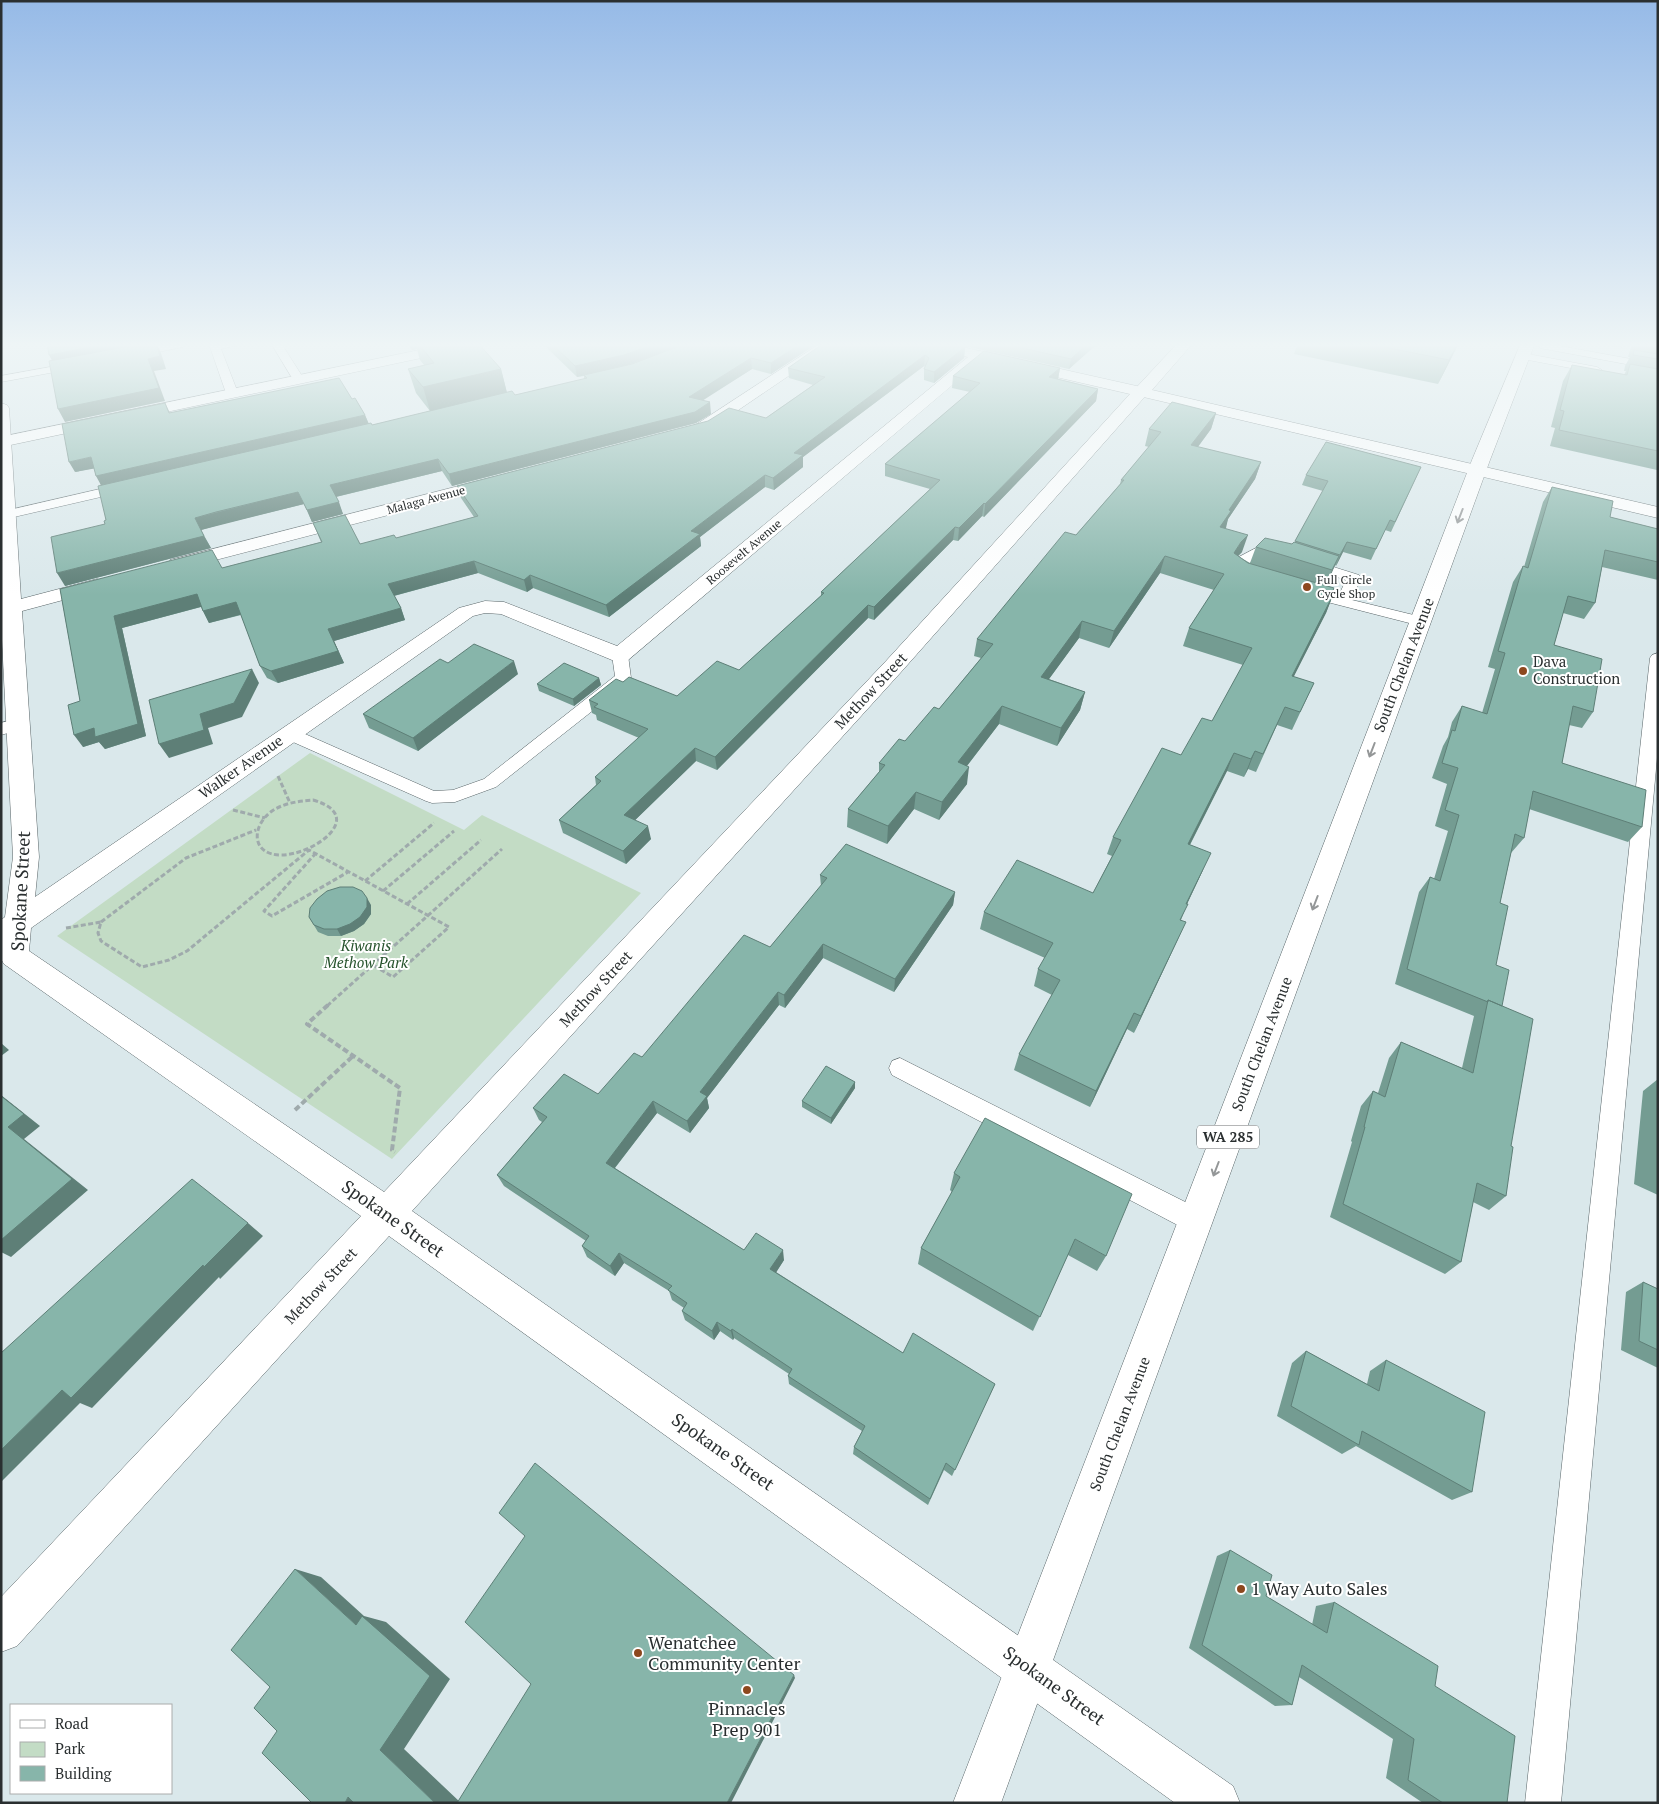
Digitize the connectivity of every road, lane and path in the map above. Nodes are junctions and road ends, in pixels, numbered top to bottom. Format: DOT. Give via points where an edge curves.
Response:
graph roads {
  1 [pos="2,427"];
  2 [pos="72,427"];
  3 [pos="705,427"];
  4 [pos="893,427"];
  5 [pos="1109,427"];
  6 [pos="1291,427"];
  7 [pos="1494,427"];
  8 [pos="684,433"];
  9 [pos="2,442"];
  10 [pos="1477,471"];
  11 [pos="511,478"];
  12 [pos="141,484"];
  13 [pos="1658,513"];
  14 [pos="4,516"];
  15 [pos="165,568"];
  16 [pos="117,580"];
  17 [pos="1264,580"];
  18 [pos="1291,588"];
  19 [pos="1343,604"];
  20 [pos="6,609"];
  21 [pos="1421,622"];
  22 [pos="620,656"];
  23 [pos="1658,658"];
  24 [pos="10,726"];
  25 [pos="290,734"];
  26 [pos="435,822"];
  27 [pos="257,830"];
  28 [pos="454,831"];
  29 [pos="480,840"];
  30 [pos="502,849"];
  31 [pos="309,850"];
  32 [pos="316,853"];
  33 [pos="348,872"];
  34 [pos="365,880"];
  35 [pos="383,891"];
  36 [pos="407,904"];
  37 [pos="428,916"];
  38 [pos="101,922"];
  39 [pos="9,927"];
  40 [pos="373,965"];
  41 [pos="353,1056"];
  42 [pos="900,1068"];
  43 [pos="270,1133"];
  44 [pos="424,1174"];
  45 [pos="387,1214"];
  46 [pos="1196,1220"];
  47 [pos="1,1630"];
  48 [pos="1029,1668"];
  49 [pos="978,1803"];
  50 [pos="1216,1803"];
  51 [pos="1543,1803"];
  1 -- 9 [label="street, Spokane Street"];
  2 -- 9 [label="street"];
  3 -- 8 [label="street"];
  4 -- 22 [label="street, Roosevelt Avenue"];
  5 -- 44 [label="street, Methow Street" via="894,666"];
  6 -- 10 [label="street"];
  7 -- 10 [label="street, South Chelan Avenue / WA 285"];
  9 -- 14 [label="street, Spokane Street"];
  10 -- 13 [label="street"];
  10 -- 21 [label="street, South Chelan Avenue / WA 285, one-way"];
  11 -- 15 [label="street, Malaga Avenue"];
  12 -- 14 [label="lane"];
  14 -- 20 [label="street, Spokane Street"];
  16 -- 20 [label="street"];
  17 -- 19 [label="lane" via="1238,570 1242,561 1256,552 1274,553 1354,578"];
  18 -- 19 [label="lane"];
  19 -- 21 [label="lane"];
  20 -- 24 [label="street, Spokane Street"];
  21 -- 46 [label="street, South Chelan Avenue / WA 285, one-way"];
  22 -- 25 [label="street, Walker Avenue" via="504,608 485,607 466,612"];
  22 -- 25 [label="lane" via="623,678 490,783 455,796 432,797"];
  23 -- 51 [label="lane"];
  24 -- 39 [label="street, Spokane Street" via="26,856"];
  25 -- 39 [label="street, Walker Avenue"];
  26 -- 34 [label="path"];
  27 -- 31 [label="path" via="256,839 268,853 288,855"];
  27 -- 31 [label="path" via="265,818 285,805 313,800 324,802 333,807 337,824 332,834"];
  27 -- 38 [label="path" via="186,858"];
  28 -- 35 [label="path"];
  29 -- 36 [label="path"];
  30 -- 37 [label="path"];
  31 -- 32 [label="path"];
  31 -- 38 [label="path" via="187,951 169,960 142,967 101,940 98,933"];
  32 -- 33 [label="path"];
  32 -- 33 [label="path" via="264,911 272,916"];
  33 -- 34 [label="path"];
  34 -- 35 [label="path"];
  35 -- 36 [label="path"];
  36 -- 37 [label="path"];
  37 -- 40 [label="path"];
  37 -- 40 [label="path" via="449,927 393,977"];
  38 -- 39 [label="path"];
  39 -- 43 [label="street, Spokane Street" via="14,956"];
  40 -- 41 [label="path" via="307,1024"];
  41 -- 43 [label="path"];
  41 -- 44 [label="path" via="400,1088 392,1150"];
  42 -- 46 [label="lane"];
  43 -- 45 [label="street, Spokane Street"];
  44 -- 45 [label="street, Methow Street"];
  45 -- 47 [label="street, Methow Street"];
  45 -- 48 [label="street, Spokane Street"];
  46 -- 48 [label="street, South Chelan Avenue / WA 285"];
  48 -- 49 [label="street, South Chelan Avenue / WA 285"];
  48 -- 50 [label="street, Spokane Street"];
}
